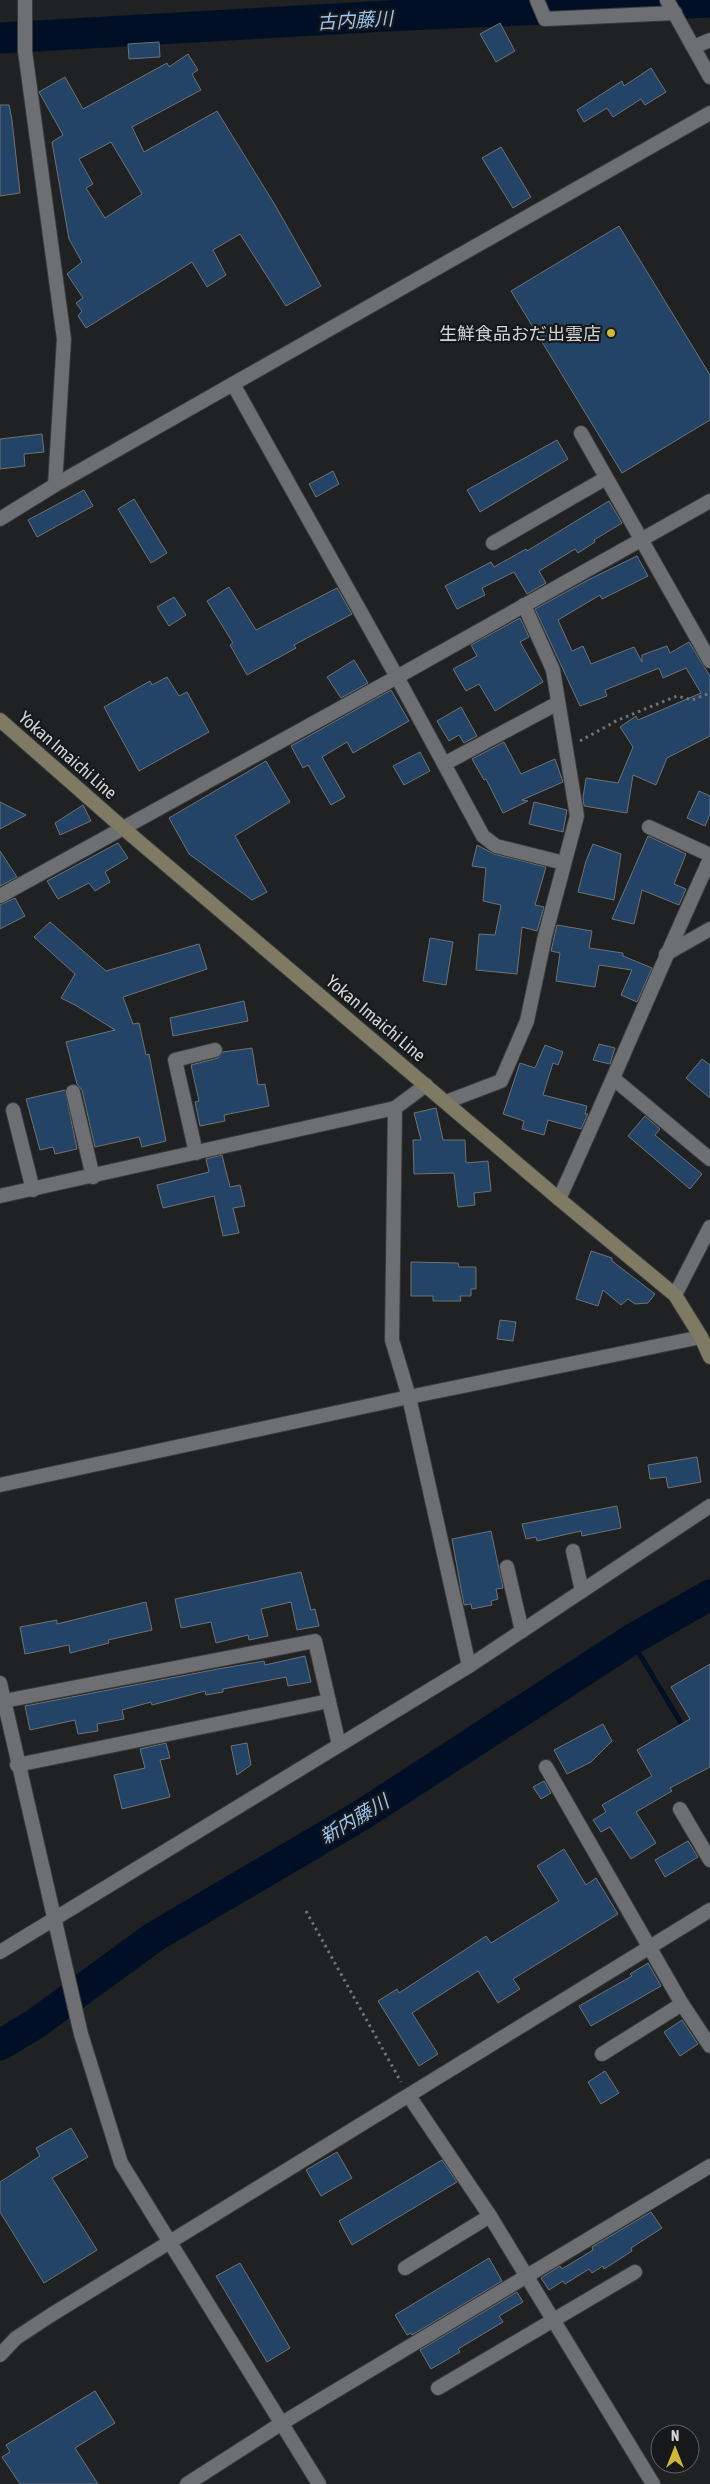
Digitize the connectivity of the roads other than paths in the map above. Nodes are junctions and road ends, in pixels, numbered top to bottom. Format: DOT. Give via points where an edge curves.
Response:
graph roads {
  1 [pos="25,0"];
  2 [pos="537,0"];
  3 [pos="667,0"];
  4 [pos="675,12"];
  5 [pos="710,40"];
  6 [pos="694,47"];
  7 [pos="710,77"];
  8 [pos="710,113"];
  9 [pos="233,384"];
  10 [pos="581,433"];
  11 [pos="606,478"];
  12 [pos="55,485"];
  13 [pos="710,501"];
  14 [pos="0,519"];
  15 [pos="640,539"];
  16 [pos="493,543"];
  17 [pos="524,605"];
  18 [pos="710,661"];
  19 [pos="398,677"];
  20 [pos="558,703"];
  21 [pos="0,720"];
  22 [pos="444,764"];
  23 [pos="648,827"];
  24 [pos="123,828"];
  25 [pos="710,857"];
  26 [pos="564,863"];
  27 [pos="0,896"];
  28 [pos="710,929"];
  29 [pos="666,954"];
  30 [pos="215,1050"];
  31 [pos="614,1079"];
  32 [pos="426,1085"];
  33 [pos="73,1092"];
  34 [pos="446,1102"];
  35 [pos="395,1108"];
  36 [pos="13,1110"];
  37 [pos="196,1153"];
  38 [pos="710,1159"];
  39 [pos="93,1176"];
  40 [pos="33,1190"];
  41 [pos="0,1196"];
  42 [pos="558,1199"];
  43 [pos="710,1227"];
  44 [pos="675,1295"];
  45 [pos="702,1337"];
  46 [pos="710,1357"];
  47 [pos="409,1397"];
  48 [pos="0,1485"];
  49 [pos="710,1506"];
  50 [pos="573,1551"];
  51 [pos="507,1567"];
  52 [pos="582,1591"];
  53 [pos="522,1630"];
  54 [pos="469,1666"];
  55 [pos="0,1683"];
  56 [pos="4,1701"];
  57 [pos="329,1701"];
  58 [pos="339,1746"];
  59 [pos="18,1766"];
  60 [pos="546,1768"];
  61 [pos="680,1809"];
  62 [pos="710,1860"];
  63 [pos="710,1910"];
  64 [pos="54,1920"];
  65 [pos="649,1946"];
  66 [pos="0,1952"];
  67 [pos="682,2004"];
  68 [pos="710,2046"];
  69 [pos="602,2054"];
  70 [pos="409,2096"];
  71 [pos="710,2166"];
  72 [pos="490,2216"];
  73 [pos="170,2241"];
  74 [pos="405,2268"];
  75 [pos="635,2272"];
  76 [pos="526,2277"];
  77 [pos="554,2321"];
  78 [pos="0,2355"];
  79 [pos="438,2388"];
  80 [pos="282,2423"];
  81 [pos="187,2484"];
  82 [pos="319,2484"];
  83 [pos="653,2484"];
  1 -- 12 [label="street" via="25,51 64,339"];
  2 -- 4 [label="street" via="545,19"];
  3 -- 4 [label="street"];
  4 -- 6 [label="street"];
  5 -- 6 [label="street"];
  6 -- 7 [label="street"];
  8 -- 9 [label="street"];
  9 -- 12 [label="street"];
  9 -- 19 [label="street"];
  10 -- 11 [label="street"];
  11 -- 15 [label="street"];
  11 -- 16 [label="street"];
  12 -- 14 [label="street"];
  13 -- 15 [label="street"];
  15 -- 17 [label="street"];
  15 -- 18 [label="street"];
  17 -- 19 [label="street"];
  17 -- 20 [label="street" via="553,670"];
  19 -- 22 [label="street"];
  19 -- 24 [label="street"];
  20 -- 22 [label="street"];
  20 -- 26 [label="street" via="577,816"];
  21 -- 24 [label="main road, Yokan Imaichi Line"];
  22 -- 26 [label="street" via="483,836 496,846"];
  23 -- 25 [label="street"];
  24 -- 27 [label="street"];
  24 -- 32 [label="main road, Yokan Imaichi Line"];
  25 -- 29 [label="street"];
  26 -- 34 [label="street" via="544,936 528,1021 501,1081"];
  28 -- 29 [label="street"];
  29 -- 31 [label="street"];
  30 -- 37 [label="street" via="175,1060"];
  31 -- 38 [label="street"];
  31 -- 42 [label="street"];
  32 -- 34 [label="main road, Yokan Imaichi Line"];
  32 -- 35 [label="street"];
  33 -- 39 [label="street"];
  34 -- 42 [label="main road, Yokan Imaichi Line"];
  35 -- 37 [label="street"];
  35 -- 47 [label="street" via="392,1340"];
  36 -- 40 [label="street"];
  37 -- 39 [label="street"];
  39 -- 40 [label="street"];
  40 -- 41 [label="street"];
  42 -- 44 [label="main road, Yokan Imaichi Line"];
  43 -- 44 [label="street"];
  44 -- 45 [label="main road, Yokan Imaichi Line"];
  45 -- 46 [label="main road, Yokan Imaichi Line"];
  45 -- 47 [label="street"];
  47 -- 48 [label="street"];
  47 -- 54 [label="street"];
  49 -- 52 [label="street"];
  50 -- 52 [label="street"];
  51 -- 53 [label="street"];
  52 -- 53 [label="street"];
  53 -- 54 [label="street"];
  54 -- 58 [label="street"];
  55 -- 56 [label="street"];
  56 -- 57 [label="street" via="315,1640"];
  56 -- 59 [label="street"];
  57 -- 58 [label="street"];
  57 -- 59 [label="street"];
  58 -- 64 [label="street"];
  59 -- 64 [label="street"];
  60 -- 65 [label="street"];
  61 -- 62 [label="street"];
  63 -- 65 [label="street"];
  64 -- 66 [label="street"];
  64 -- 73 [label="street" via="80,2034 121,2163"];
  65 -- 67 [label="street"];
  65 -- 70 [label="street"];
  67 -- 68 [label="street"];
  67 -- 69 [label="street"];
  70 -- 72 [label="street"];
  70 -- 73 [label="street"];
  71 -- 76 [label="street"];
  72 -- 74 [label="street"];
  72 -- 76 [label="street"];
  73 -- 78 [label="street" via="16,2338"];
  73 -- 80 [label="street"];
  75 -- 77 [label="street"];
  76 -- 77 [label="street"];
  76 -- 80 [label="street"];
  77 -- 79 [label="street"];
  77 -- 83 [label="street"];
  80 -- 81 [label="street"];
  80 -- 82 [label="street"];
}
